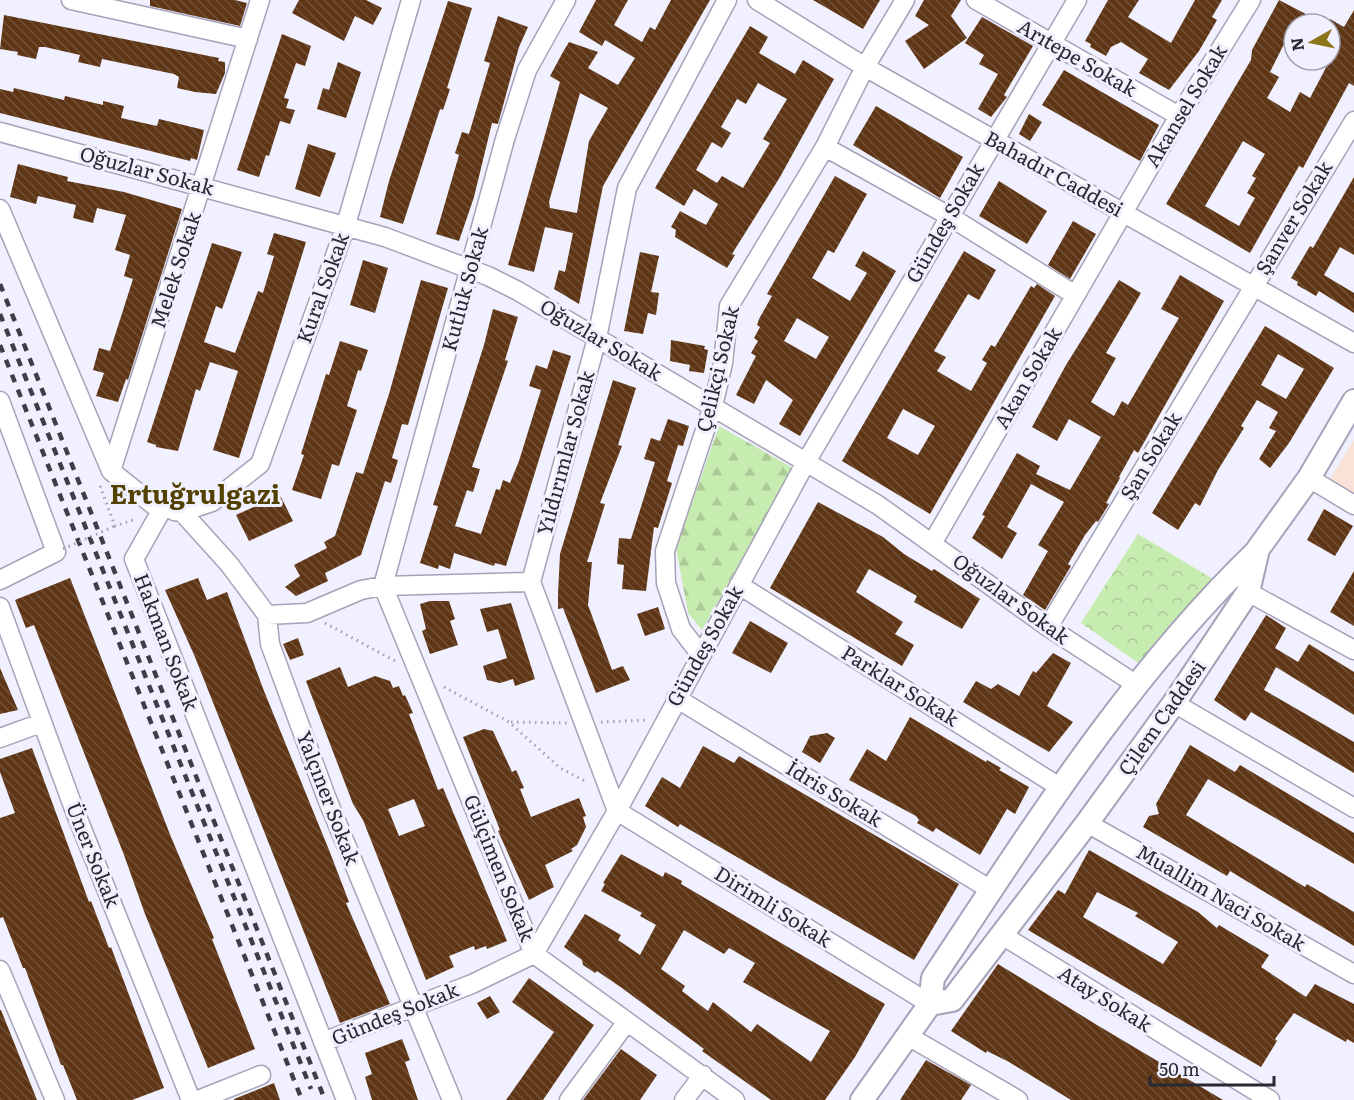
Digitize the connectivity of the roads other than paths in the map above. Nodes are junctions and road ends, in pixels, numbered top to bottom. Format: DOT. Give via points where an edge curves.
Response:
graph roads {
  1 [pos="71,0"];
  2 [pos="260,0"];
  3 [pos="411,0"];
  4 [pos="566,0"];
  5 [pos="728,0"];
  6 [pos="757,0"];
  7 [pos="905,0"];
  8 [pos="976,0"];
  9 [pos="1077,0"];
  10 [pos="1251,0"];
  11 [pos="248,39"];
  12 [pos="1050,43"];
  13 [pos="865,67"];
  14 [pos="1179,116"];
  15 [pos="1354,121"];
  16 [pos="0,132"];
  17 [pos="993,140"];
  18 [pos="825,147"];
  19 [pos="203,186"];
  20 [pos="0,209"];
  21 [pos="1123,214"];
  22 [pos="949,216"];
  23 [pos="345,228"];
  24 [pos="470,270"];
  25 [pos="1254,285"];
  26 [pos="1075,295"];
  27 [pos="597,338"];
  28 [pos="1354,343"];
  29 [pos="1354,400"];
  30 [pos="0,401"];
  31 [pos="713,406"];
  32 [pos="806,462"];
  33 [pos="104,475"];
  34 [pos="1309,478"];
  35 [pos="1354,505"];
  36 [pos="161,511"];
  37 [pos="182,512"];
  38 [pos="933,542"];
  39 [pos="1258,549"];
  40 [pos="0,580"];
  41 [pos="531,582"];
  42 [pos="739,585"];
  43 [pos="383,586"];
  44 [pos="1248,592"];
  45 [pos="0,607"];
  46 [pos="267,615"];
  47 [pos="1048,627"];
  48 [pos="1354,650"];
  49 [pos="701,655"];
  50 [pos="1137,685"];
  51 [pos="676,698"];
  52 [pos="1174,703"];
  53 [pos="41,723"];
  54 [pos="0,738"];
  55 [pos="1061,788"];
  56 [pos="614,803"];
  57 [pos="1354,808"];
  58 [pos="1087,823"];
  59 [pos="991,890"];
  60 [pos="1002,935"];
  61 [pos="534,954"];
  62 [pos="0,970"];
  63 [pos="1354,974"];
  64 [pos="930,1004"];
  65 [pos="412,1006"];
  66 [pos="626,1023"];
  67 [pos="908,1036"];
  68 [pos="323,1042"];
  69 [pos="261,1075"];
  70 [pos="703,1075"];
  71 [pos="1250,1095"];
  72 [pos="55,1100"];
  73 [pos="191,1100"];
  74 [pos="198,1100"];
  75 [pos="346,1100"];
  76 [pos="452,1100"];
  77 [pos="569,1100"];
  78 [pos="684,1100"];
  79 [pos="735,1100"];
  80 [pos="862,1100"];
  81 [pos="1018,1100"];
  82 [pos="1270,1100"];
  1 -- 11 [label="street"];
  2 -- 11 [label="street, Melek Sokak"];
  3 -- 23 [label="street, Kural Sokak"];
  4 -- 24 [label="street, Kutluk Sokak" via="527,70"];
  5 -- 27 [label="street, Yıldırımlar Sokak" via="627,188"];
  6 -- 13 [label="street, Bahadır Caddesi"];
  7 -- 13 [label="street, Çelikçi Sokak"];
  8 -- 12 [label="street, Arıtepe Sokak"];
  9 -- 12 [label="street, Gündeş Sokak"];
  10 -- 14 [label="street, Akansel Sokak"];
  11 -- 19 [label="street, Melek Sokak"];
  12 -- 14 [label="street, Arıtepe Sokak"];
  12 -- 17 [label="street, Gündeş Sokak"];
  13 -- 17 [label="street, Bahadır Caddesi"];
  13 -- 18 [label="street, Çelikçi Sokak"];
  14 -- 21 [label="street, Akansel Sokak"];
  15 -- 25 [label="street, Şanver Sokak"];
  16 -- 19 [label="street, Oğuzlar Sokak"];
  17 -- 21 [label="street, Bahadır Caddesi"];
  17 -- 22 [label="street, Gündeş Sokak"];
  18 -- 22 [label="street"];
  18 -- 31 [label="street, Çelikçi Sokak" via="729,306 723,363"];
  19 -- 23 [label="street, Oğuzlar Sokak"];
  19 -- 33 [label="street, Melek Sokak"];
  20 -- 33 [label="street"];
  21 -- 25 [label="street, Bahadır Caddesi"];
  21 -- 26 [label="street, Akan Sokak"];
  22 -- 26 [label="street"];
  22 -- 32 [label="street, Gündeş Sokak"];
  23 -- 24 [label="street, Oğuzlar Sokak" via="385,237"];
  23 -- 37 [label="street, Kural Sokak" via="260,464 212,502"];
  24 -- 27 [label="street, Oğuzlar Sokak" via="518,291"];
  24 -- 43 [label="street, Kutluk Sokak"];
  25 -- 28 [label="street, Bahadır Caddesi"];
  25 -- 47 [label="street, Şan Sokak"];
  26 -- 38 [label="street, Akan Sokak"];
  27 -- 31 [label="street, Oğuzlar Sokak"];
  27 -- 41 [label="street, Yıldırımlar Sokak"];
  29 -- 34 [label="main road, Çilem Caddesi"];
  30 -- 40 [label="street" via="60,551"];
  31 -- 32 [label="street, Oğuzlar Sokak"];
  31 -- 49 [label="street, Çelikçi Sokak" via="664,551 666,583 681,629"];
  32 -- 38 [label="street, Oğuzlar Sokak"];
  32 -- 42 [label="street, Gündeş Sokak"];
  33 -- 36 [label="street"];
  34 -- 35 [label="street"];
  34 -- 39 [label="main road, Çilem Caddesi"];
  36 -- 37 [label="street, Kural Sokak"];
  36 -- 68 [label="street, Hakman Sokak" via="134,558"];
  37 -- 46 [label="street" via="229,564"];
  38 -- 47 [label="street, Oğuzlar Sokak"];
  39 -- 44 [label="main road, Çilem Caddesi"];
  39 -- 50 [label="main road"];
  41 -- 43 [label="street"];
  41 -- 56 [label="street"];
  42 -- 49 [label="street, Gündeş Sokak"];
  42 -- 55 [label="street, Parklar Sokak"];
  43 -- 46 [label="street" via="361,590 307,613"];
  43 -- 61 [label="street, Gülçimen Sokak"];
  44 -- 48 [label="street"];
  44 -- 52 [label="main road, Çilem Caddesi"];
  45 -- 53 [label="street, Üner Sokak"];
  46 -- 65 [label="street, Yalçıner Sokak" via="270,644 327,799"];
  47 -- 50 [label="street, Oğuzlar Sokak"];
  49 -- 51 [label="street, Gündeş Sokak"];
  50 -- 55 [label="main road"];
  51 -- 56 [label="street, Gündeş Sokak"];
  51 -- 59 [label="street, İdris Sokak"];
  52 -- 57 [label="street"];
  52 -- 58 [label="main road, Çilem Caddesi"];
  53 -- 54 [label="street"];
  53 -- 73 [label="street, Üner Sokak"];
  55 -- 59 [label="main road"];
  56 -- 61 [label="street, Gündeş Sokak"];
  56 -- 64 [label="street, Dirimli Sokak"];
  58 -- 60 [label="main road, Çilem Caddesi"];
  58 -- 63 [label="street, Muallim Naci Sokak"];
  59 -- 64 [label="main road" via="933,978"];
  60 -- 64 [label="main road, Çilem Caddesi" via="952,1000"];
  60 -- 71 [label="street, Atay Sokak"];
  61 -- 65 [label="street, Gündeş Sokak" via="472,984"];
  61 -- 66 [label="street, Gülçimen Sokak"];
  62 -- 72 [label="street"];
  64 -- 67 [label="main road"];
  65 -- 68 [label="street, Gündeş Sokak"];
  65 -- 76 [label="street, Yalçıner Sokak"];
  66 -- 70 [label="street, Gülçimen Sokak"];
  66 -- 77 [label="street"];
  67 -- 80 [label="main road"];
  67 -- 81 [label="street"];
  68 -- 75 [label="street, Hakman Sokak"];
  69 -- 74 [label="street"];
  70 -- 78 [label="street"];
  70 -- 79 [label="street, Gülçimen Sokak"];
  71 -- 82 [label="street, Atay Sokak"];
}
